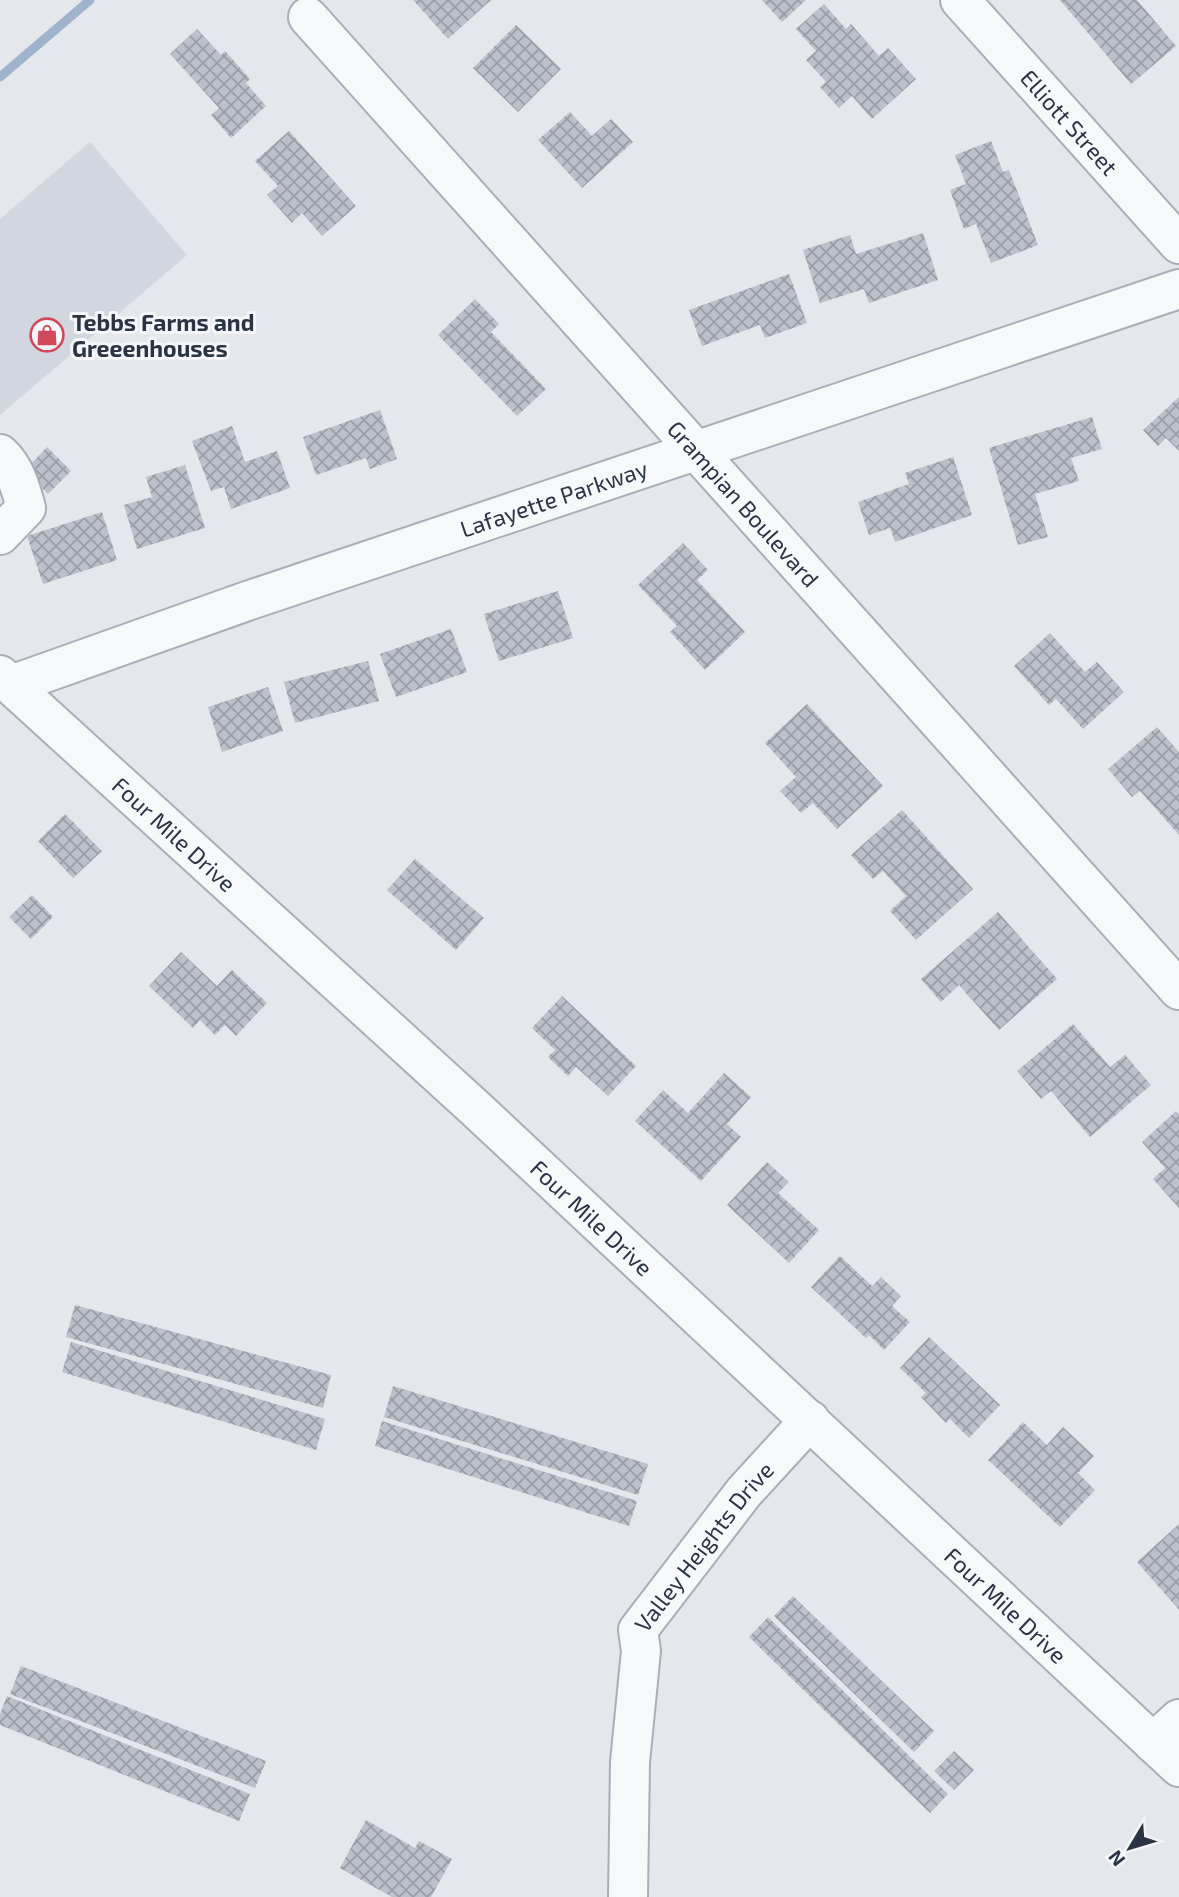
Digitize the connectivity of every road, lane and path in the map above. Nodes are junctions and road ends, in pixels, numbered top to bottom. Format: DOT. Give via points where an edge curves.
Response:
graph roads {
  1 [pos="960,0"];
  2 [pos="308,17"];
  3 [pos="1179,244"];
  4 [pos="1179,289"];
  5 [pos="695,452"];
  6 [pos="0,454"];
  7 [pos="0,535"];
  8 [pos="5,680"];
  9 [pos="1179,990"];
  10 [pos="810,1420"];
  11 [pos="1170,1743"];
  12 [pos="628,1897"];
  1 -- 3 [label="street, Elliott Street"];
  2 -- 5 [label="street, Grampian Boulevard"];
  4 -- 5 [label="street, Lafayette Parkway"];
  5 -- 8 [label="street, Lafayette Parkway"];
  5 -- 9 [label="street, Grampian Boulevard"];
  6 -- 7 [label="street" via="21,487 26,508"];
  8 -- 10 [label="street, Four Mile Drive"];
  10 -- 11 [label="street, Four Mile Drive"];
  10 -- 12 [label="street, Valley Heights Drive" via="744,1492 638,1630 641,1651 630,1762"];
}
